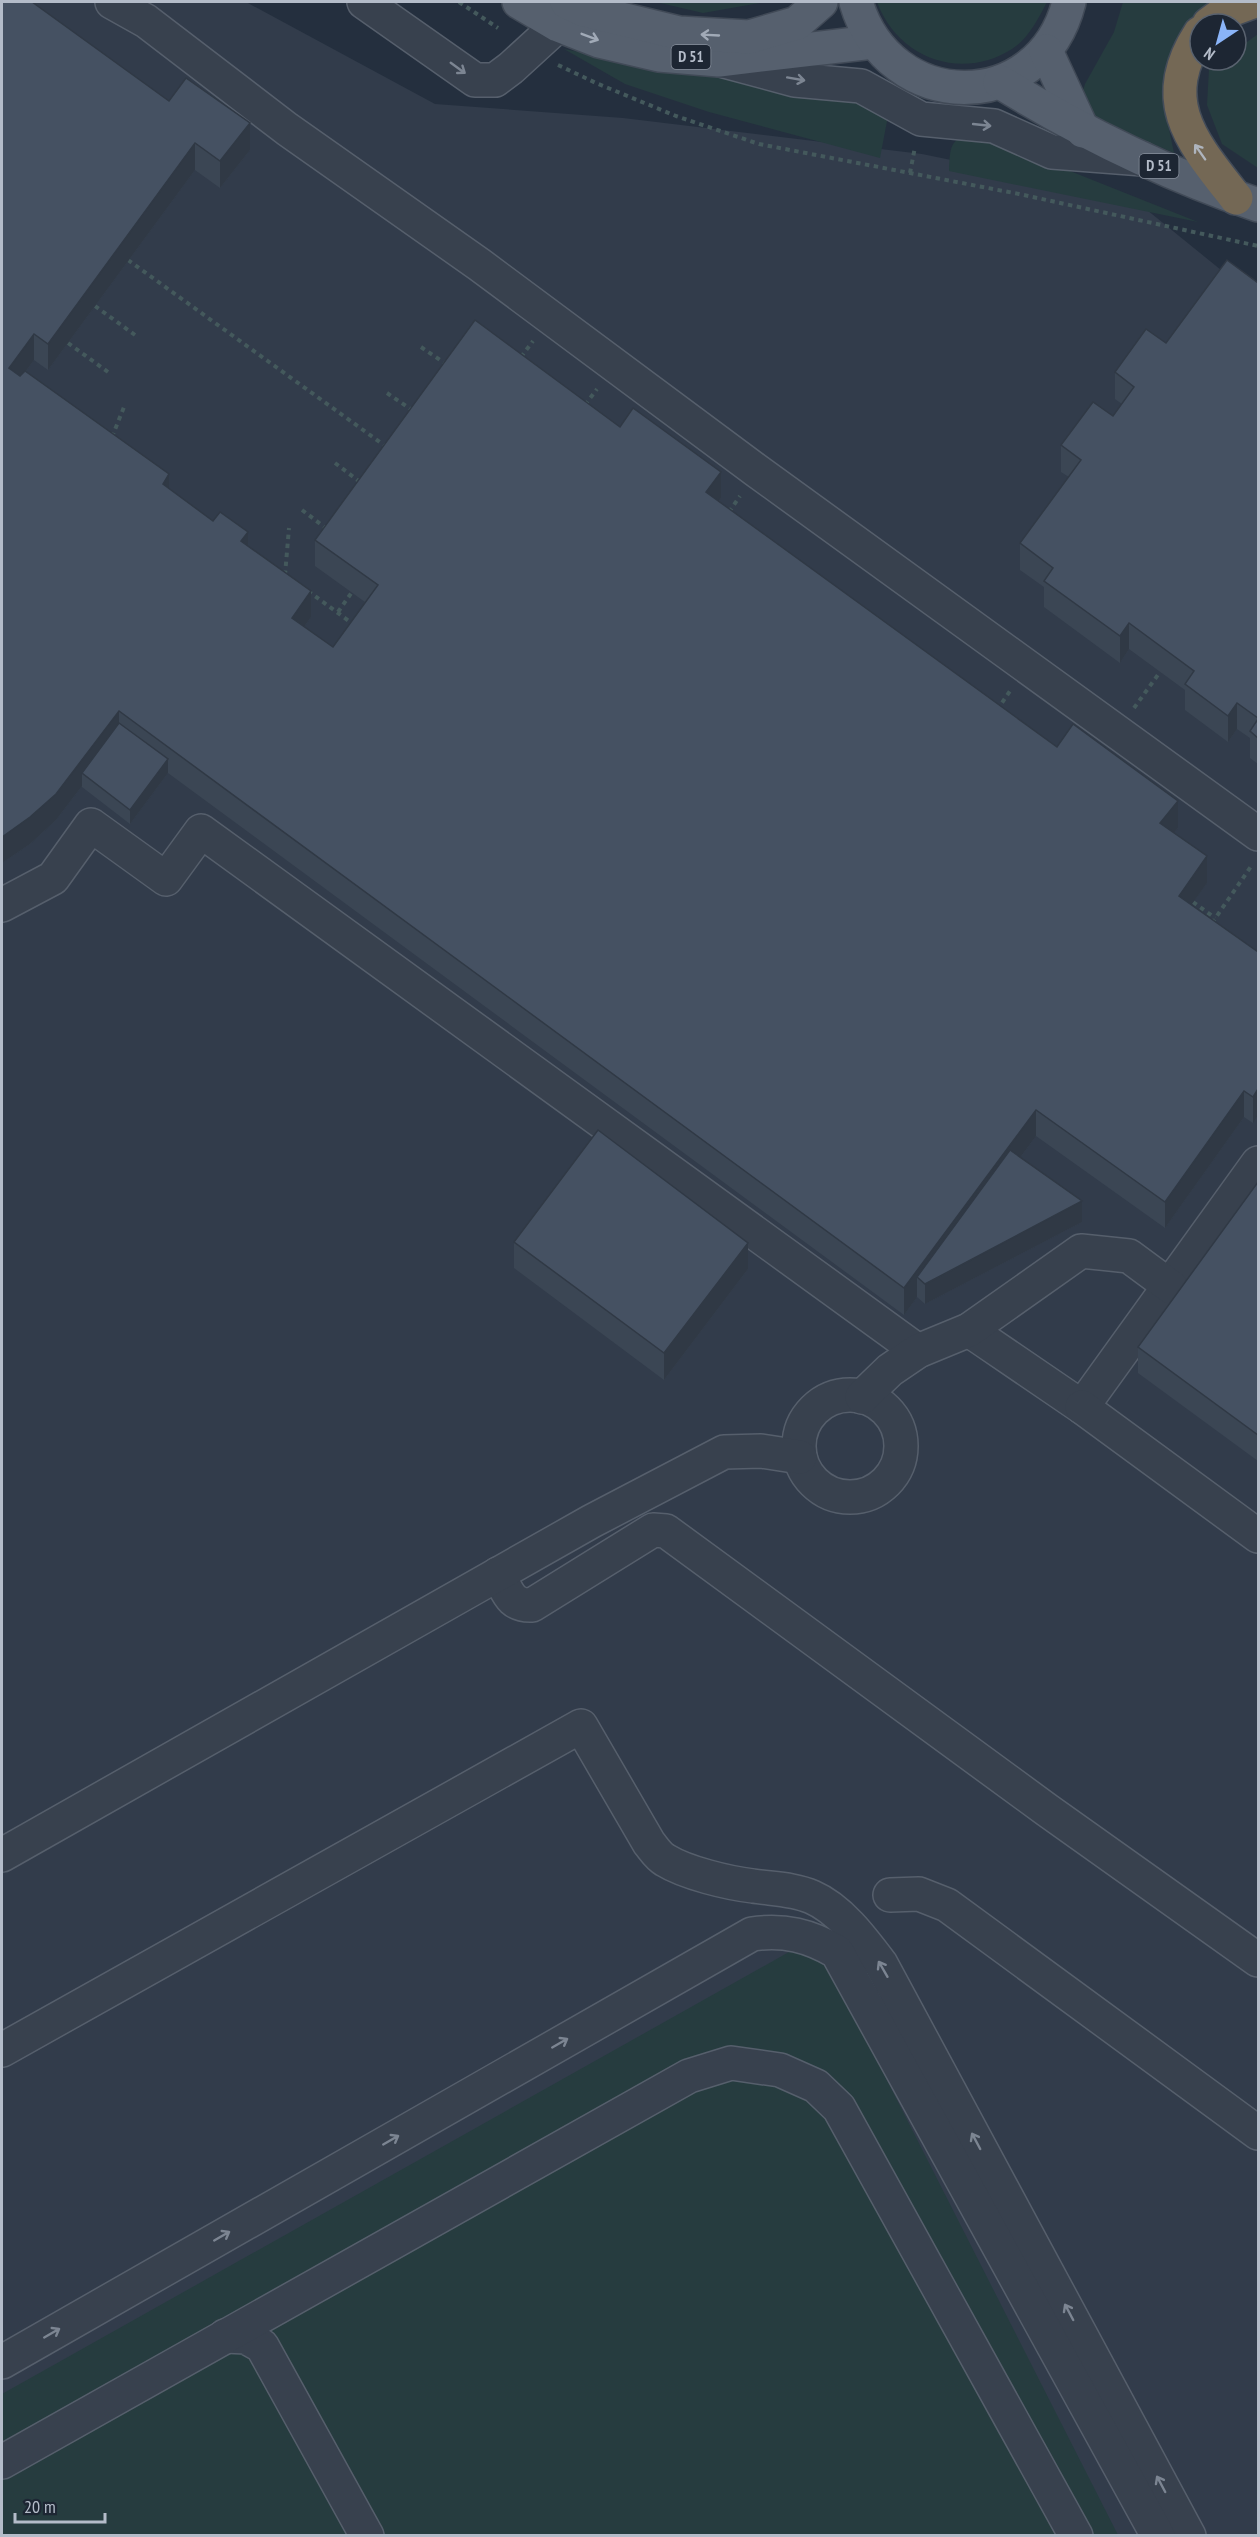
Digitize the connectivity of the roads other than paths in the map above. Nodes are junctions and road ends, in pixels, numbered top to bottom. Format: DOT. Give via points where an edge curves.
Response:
graph roads {
  1 [pos="112,2"];
  2 [pos="364,2"];
  3 [pos="519,2"];
  4 [pos="821,2"];
  5 [pos="855,2"];
  6 [pos="1069,2"];
  7 [pos="1252,2"];
  8 [pos="1225,12"];
  9 [pos="562,13"];
  10 [pos="873,42"];
  11 [pos="1046,51"];
  12 [pos="1188,56"];
  13 [pos="719,60"];
  14 [pos="1000,82"];
  15 [pos="1083,131"];
  16 [pos="1143,159"];
  17 [pos="1247,201"];
  18 [pos="1258,834"];
  19 [pos="2,905"];
  20 [pos="1258,1163"];
  21 [pos="1171,1287"];
  22 [pos="969,1330"];
  23 [pos="918,1351"];
  24 [pos="862,1397"];
  25 [pos="1082,1407"];
  26 [pos="800,1457"];
  27 [pos="1258,1536"];
  28 [pos="498,1574"];
  29 [pos="2,1855"];
  30 [pos="890,1895"];
  31 [pos="1258,1960"];
  32 [pos="2,2050"];
  33 [pos="1258,2133"];
  34 [pos="225,2336"];
  35 [pos="2,2362"];
  36 [pos="2,2462"];
  37 [pos="367,2535"];
  38 [pos="1076,2535"];
  39 [pos="1158,2535"];
  40 [pos="1189,2535"];
  1 -- 18 [label="street" via="146,21 287,129"];
  2 -- 9 [label="street, one-way" via="475,80 495,80 532,49"];
  3 -- 9 [label="main road, D 51"];
  4 -- 9 [label="main road, D 51, one-way" via="797,23 748,37 679,33 585,10"];
  5 -- 10 [label="main road"];
  6 -- 11 [label="main road" via="1064,22"];
  7 -- 8 [label="highway"];
  9 -- 13 [label="main road, D 51, one-way" via="599,41 659,55"];
  10 -- 13 [label="main road, D 51"];
  10 -- 14 [label="main road" via="898,67 930,83 965,88"];
  11 -- 14 [label="main road" via="1025,69"];
  11 -- 15 [label="main road"];
  17 -- 12 [label="highway, one-way" via="1190,136 1180,102 1180,81"];
  13 -- 16 [label="street, one-way" via="795,80 861,86 921,119 994,126 1052,152"];
  14 -- 15 [label="main road, D 51"];
  15 -- 16 [label="main road, D 51"];
  16 -- 17 [label="main road, D 51"];
  19 -- 23 [label="street" via="53,878 91,825 166,879 201,831"];
  20 -- 21 [label="street"];
  21 -- 22 [label="street" via="1129,1256 1081,1251"];
  21 -- 25 [label="street"];
  22 -- 23 [label="street"];
  22 -- 25 [label="street"];
  23 -- 24 [label="street" via="890,1370"];
  24 -- 26 [label="street" via="835,1398 810,1414 802,1427"];
  24 -- 26 [label="street" via="886,1410 899,1434 898,1462 882,1486 855,1497 827,1492 805,1472"];
  25 -- 27 [label="street"];
  26 -- 28 [label="street" via="761,1451 724,1452"];
  28 -- 29 [label="street"];
  28 -- 31 [label="street" via="513,1601 532,1605 653,1530 666,1531"];
  30 -- 33 [label="street" via="919,1894 947,1905"];
  40 -- 32 [label="street, one-way" via="874,1955 853,1926 814,1898 749,1886 680,1868 662,1859 581,1726"];
  34 -- 36 [label="street"];
  34 -- 37 [label="street" via="246,2337 262,2346"];
  34 -- 38 [label="street" via="689,2076 731,2063 780,2070 816,2086 839,2108"];
  35 -- 39 [label="street, one-way" via="752,1934 788,1932 818,1941 837,1952"];
}
